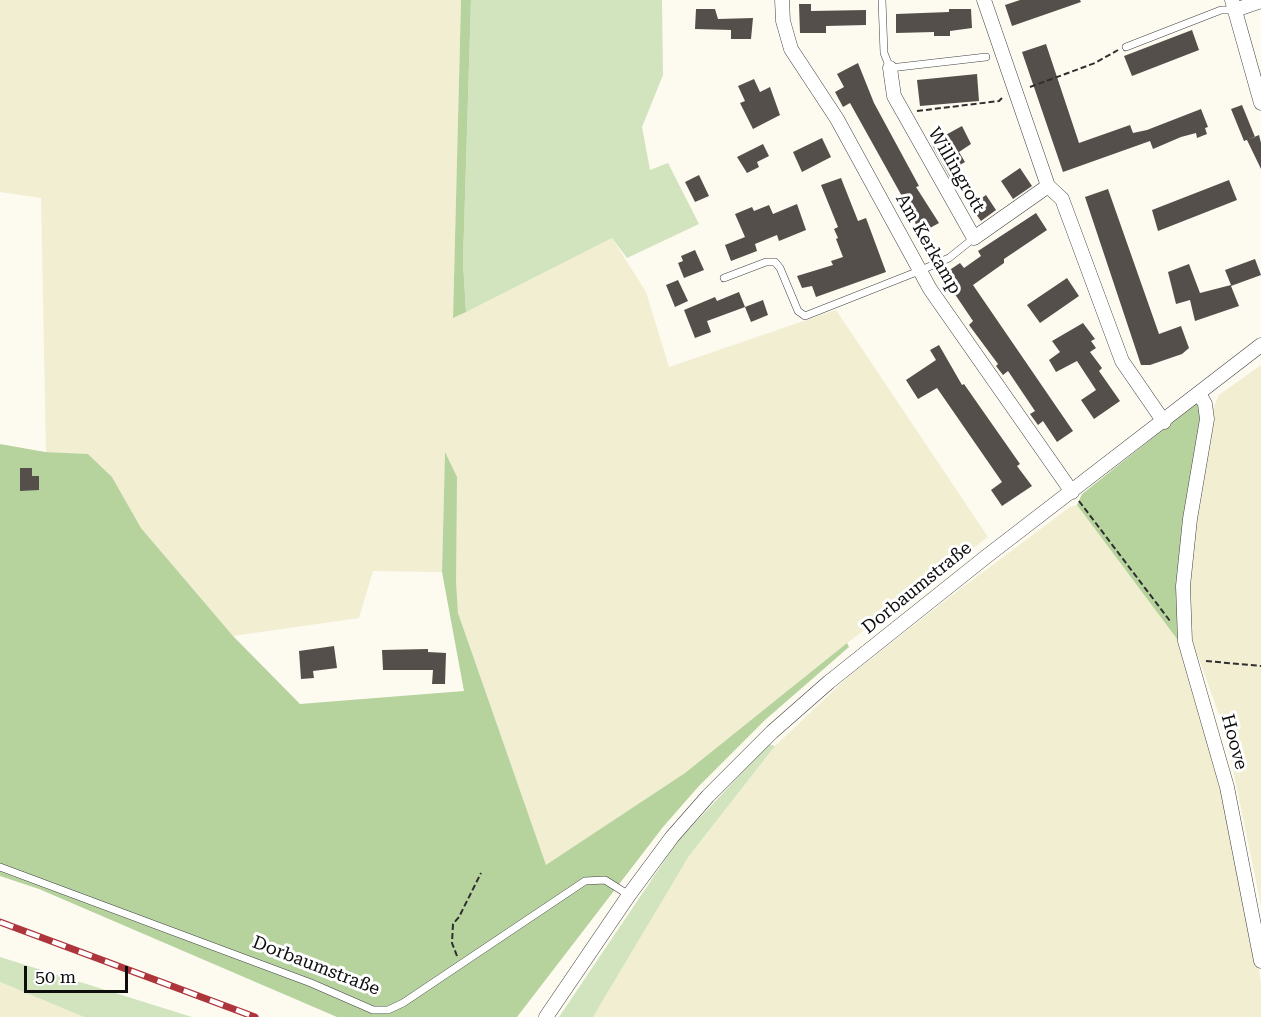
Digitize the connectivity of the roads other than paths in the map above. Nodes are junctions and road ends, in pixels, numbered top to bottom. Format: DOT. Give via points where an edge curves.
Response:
graph roads {
  1 [pos="782,0"];
  2 [pos="882,0"];
  3 [pos="984,0"];
  4 [pos="1261,1"];
  5 [pos="1233,5"];
  6 [pos="1126,47"];
  7 [pos="986,57"];
  8 [pos="890,68"];
  9 [pos="1261,103"];
  10 [pos="1048,186"];
  11 [pos="974,238"];
  12 [pos="920,271"];
  13 [pos="724,278"];
  14 [pos="1261,345"];
  15 [pos="1199,393"];
  16 [pos="1164,422"];
  17 [pos="1072,492"];
  18 [pos="0,867"];
  19 [pos="629,895"];
  20 [pos="1261,961"];
  21 [pos="546,1017"];
  1 -- 12 [label="street, Am Kerkamp" via="791,49 842,126"];
  2 -- 8 [label="lane" via="884,53"];
  3 -- 10 [label="street"];
  4 -- 5 [label="street"];
  5 -- 6 [label="lane"];
  5 -- 9 [label="street"];
  7 -- 8 [label="lane"];
  8 -- 11 [label="street, Willingrott" via="894,96"];
  10 -- 11 [label="street, Willingrott"];
  10 -- 16 [label="street" via="1062,199 1122,361"];
  11 -- 12 [label="lane" via="949,258"];
  12 -- 13 [label="lane" via="805,316 798,311 775,262"];
  12 -- 17 [label="street, Am Kerkamp"];
  14 -- 15 [label="street, Dorbaumstraße"];
  15 -- 16 [label="street, Dorbaumstraße"];
  15 -- 20 [label="street, Hoove" via="1207,419 1183,586 1185,641 1227,788"];
  16 -- 17 [label="street, Dorbaumstraße"];
  17 -- 19 [label="street, Dorbaumstraße" via="890,632 772,732 700,804"];
  18 -- 19 [label="lane, Dorbaumstraße" via="311,983 373,1010 388,1010 403,1003 585,881 605,880"];
  19 -- 21 [label="street, Dorbaumstraße"];
}
